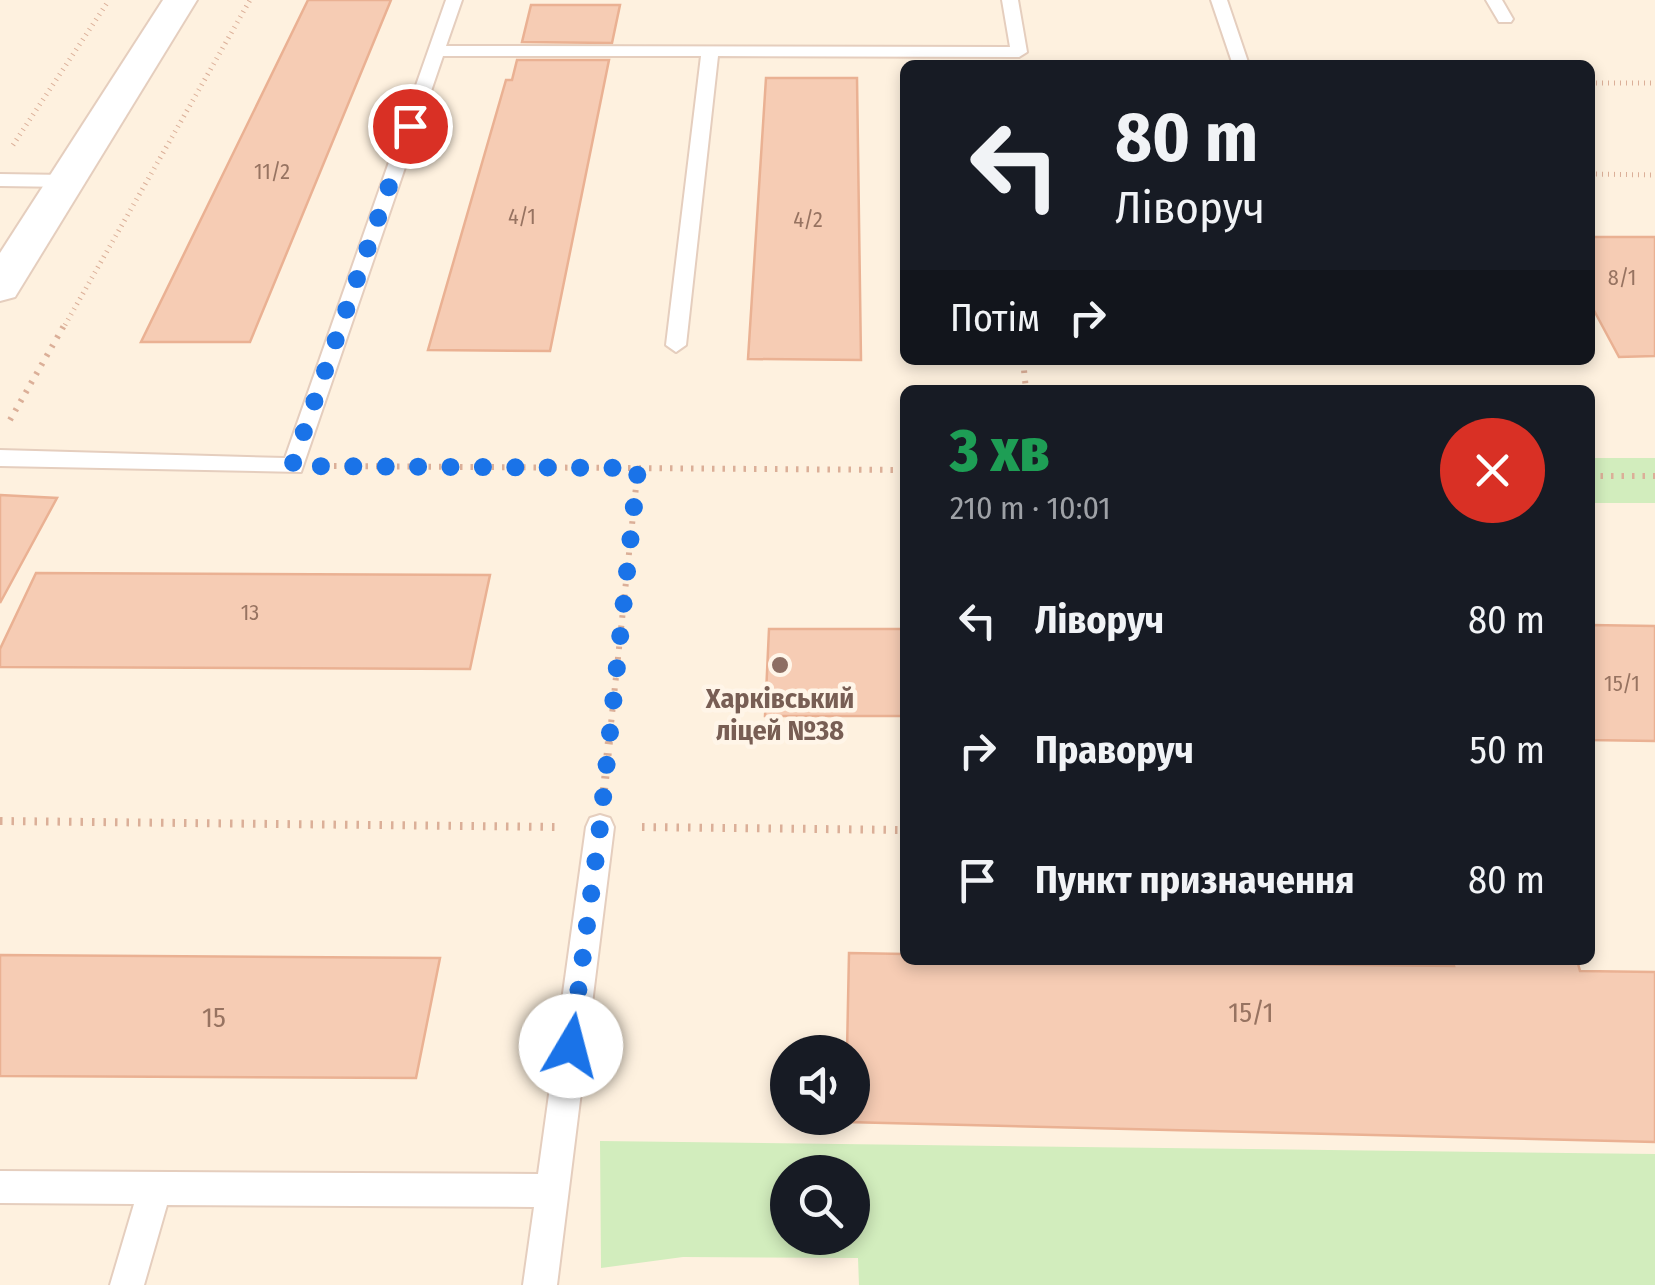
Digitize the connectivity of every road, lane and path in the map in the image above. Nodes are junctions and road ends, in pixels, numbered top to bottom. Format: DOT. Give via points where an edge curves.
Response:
graph roads {
  1 [pos="109,0"];
  2 [pos="180,0"];
  3 [pos="250,0"];
  4 [pos="454,0"];
  5 [pos="1010,0"];
  6 [pos="1218,0"];
  7 [pos="1494,0"];
  8 [pos="1506,19"];
  9 [pos="436,51"];
  10 [pos="710,52"];
  11 [pos="1239,60"];
  12 [pos="1595,83"];
  13 [pos="1655,83"];
  14 [pos="11,148"];
  15 [pos="1595,174"];
  16 [pos="1655,176"];
  17 [pos="0,180"];
  18 [pos="67,181"];
  19 [pos="0,287"];
  20 [pos="676,345"];
  21 [pos="10,421"];
  22 [pos="0,458"];
  23 [pos="292,466"];
  24 [pos="638,468"];
  25 [pos="900,470"];
  26 [pos="1595,476"];
  27 [pos="1655,476"];
  28 [pos="0,821"];
  29 [pos="600,827"];
  30 [pos="900,830"];
  31 [pos="0,1187"];
  32 [pos="155,1190"];
  33 [pos="552,1191"];
  34 [pos="127,1285"];
  35 [pos="540,1285"];
  1 -- 14 [label="path"];
  2 -- 18 [label="street"];
  3 -- 21 [label="path"];
  4 -- 9 [label="lane"];
  5 -- 10 [label="lane" via="1020,52"];
  6 -- 11 [label="lane"];
  7 -- 8 [label="lane"];
  9 -- 10 [label="lane"];
  9 -- 23 [label="lane"];
  10 -- 20 [label="lane"];
  12 -- 13 [label="path"];
  15 -- 16 [label="path"];
  17 -- 18 [label="lane"];
  18 -- 19 [label="street"];
  22 -- 23 [label="lane"];
  23 -- 24 [label="path"];
  24 -- 25 [label="path"];
  24 -- 29 [label="path"];
  26 -- 27 [label="path"];
  28 -- 29 [label="path"];
  29 -- 30 [label="path"];
  29 -- 33 [label="lane"];
  31 -- 32 [label="lane"];
  32 -- 33 [label="lane"];
  32 -- 34 [label="lane"];
  33 -- 35 [label="lane"];
}
